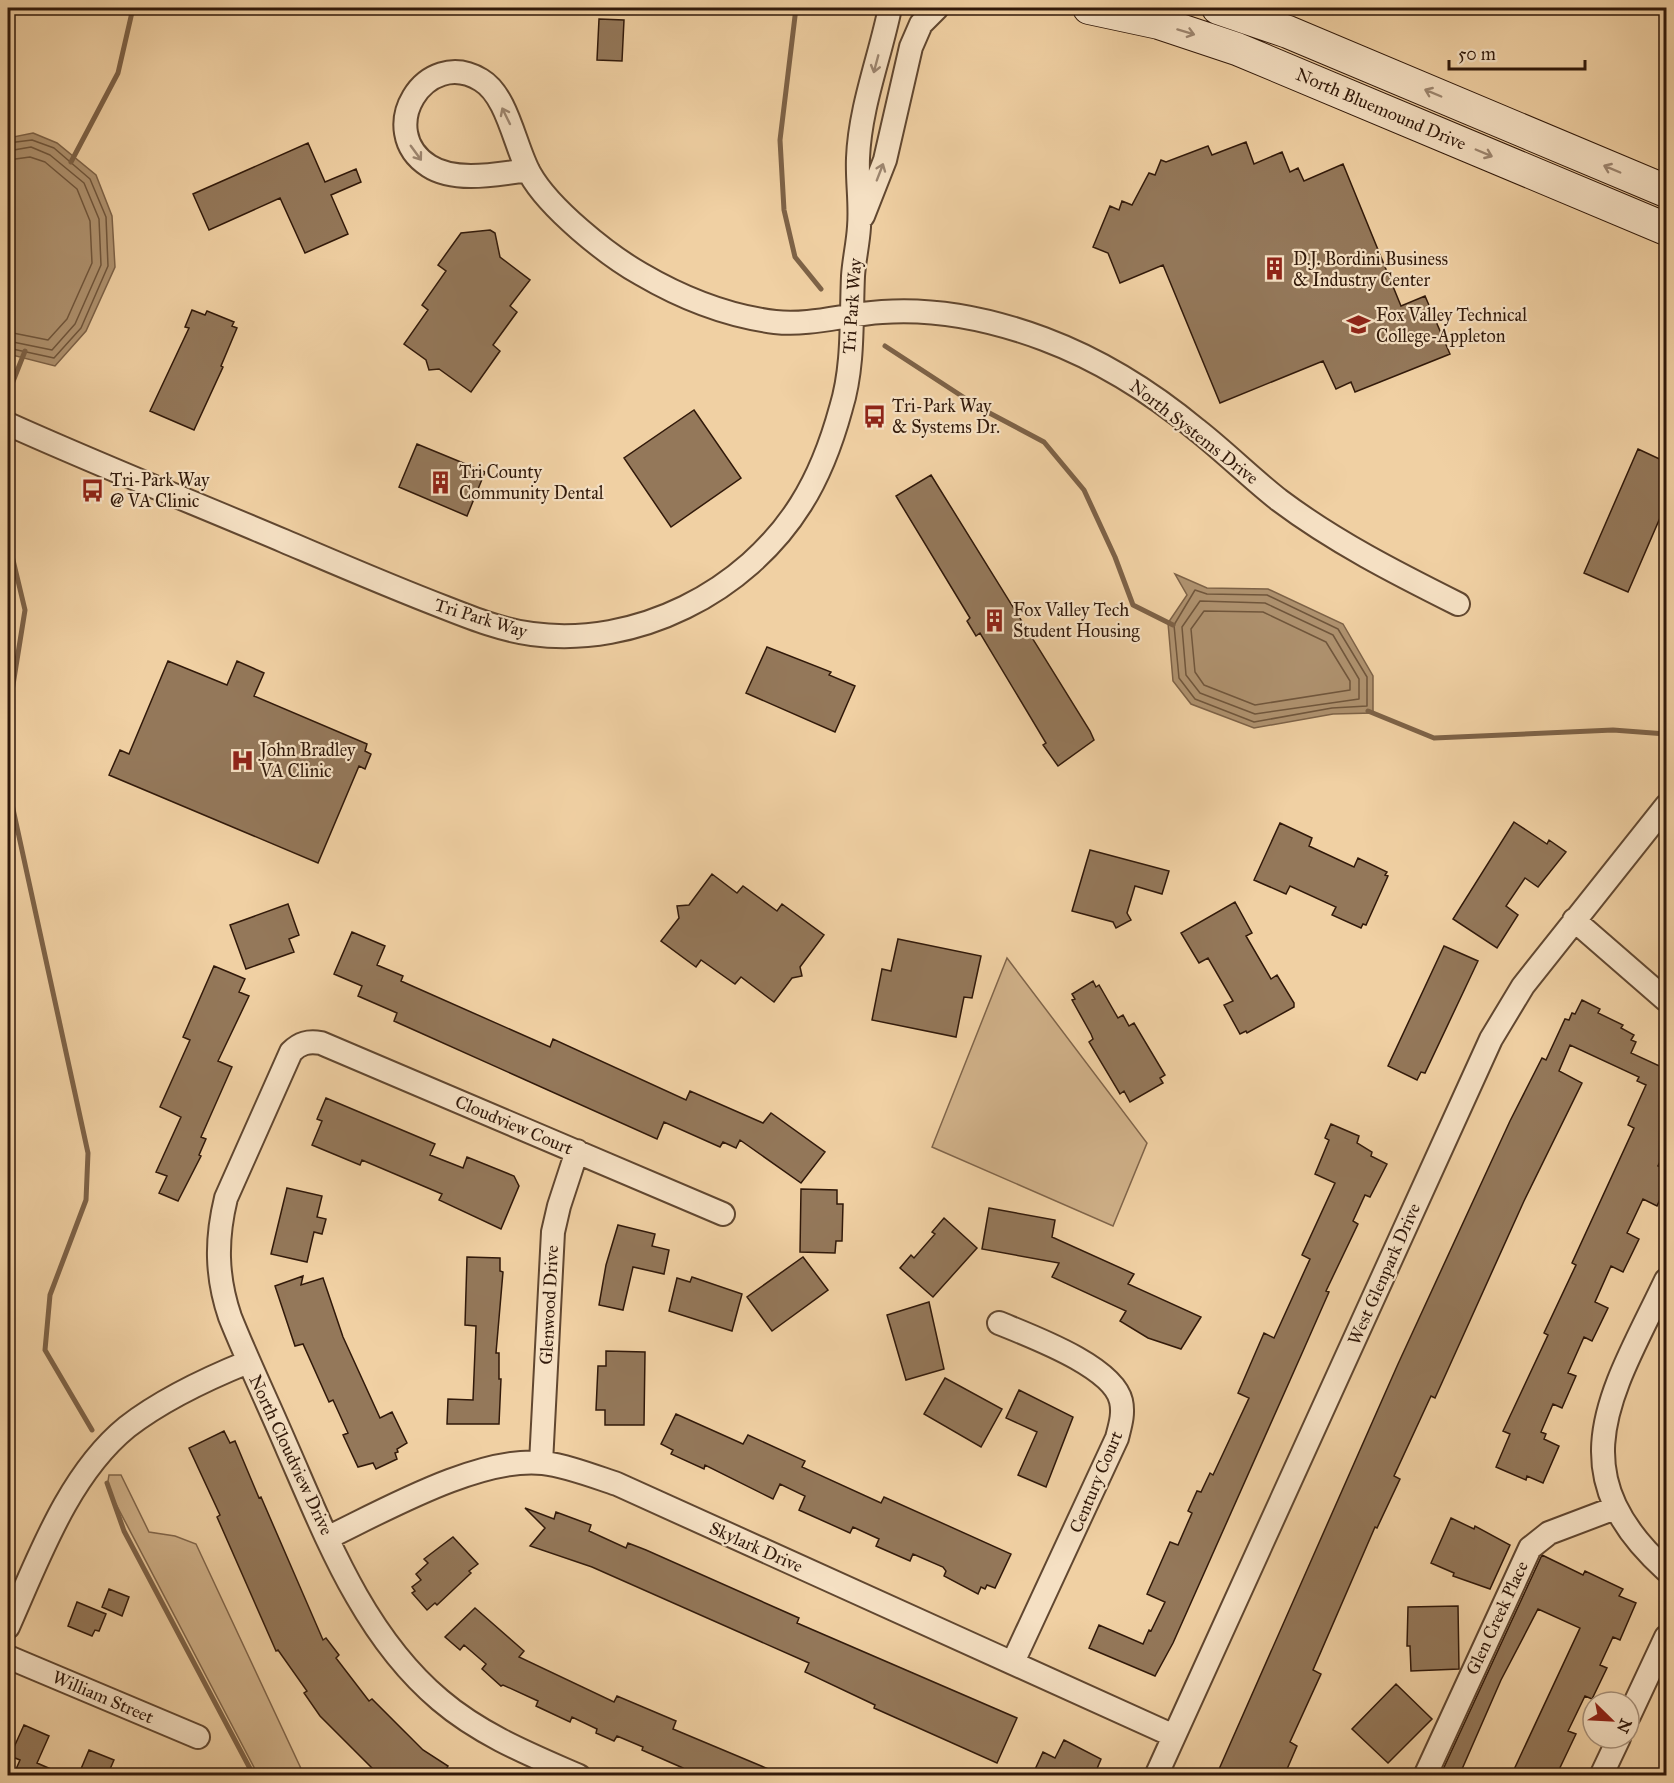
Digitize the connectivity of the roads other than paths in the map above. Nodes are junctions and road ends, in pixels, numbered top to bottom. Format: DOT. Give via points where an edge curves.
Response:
graph roads {
  1 [pos="890,8"];
  2 [pos="937,8"];
  3 [pos="1089,8"];
  4 [pos="1218,8"];
  5 [pos="528,170"];
  6 [pos="1666,191"];
  7 [pos="860,226"];
  8 [pos="1666,229"];
  9 [pos="852,316"];
  10 [pos="8,424"];
  11 [pos="1458,604"];
  12 [pos="1666,806"];
  13 [pos="1574,920"];
  14 [pos="1666,999"];
  15 [pos="304,1043"];
  16 [pos="577,1151"];
  17 [pos="723,1214"];
  18 [pos="1666,1280"];
  19 [pos="999,1323"];
  20 [pos="248,1362"];
  21 [pos="541,1462"];
  22 [pos="1615,1508"];
  23 [pos="329,1537"];
  24 [pos="1666,1570"];
  25 [pos="8,1627"];
  26 [pos="1666,1637"];
  27 [pos="8,1657"];
  28 [pos="1013,1662"];
  29 [pos="1641,1690"];
  30 [pos="1174,1736"];
  31 [pos="198,1737"];
  32 [pos="1613,1750"];
  33 [pos="579,1776"];
  34 [pos="1156,1776"];
  35 [pos="1425,1776"];
  36 [pos="1601,1776"];
  1 -- 7 [label="street, Tri Park Way, one-way" via="869,90 858,155"];
  7 -- 2 [label="street, Tri Park Way, one-way" via="885,160 911,47 921,24"];
  3 -- 8 [label="main road, North Bluemound Drive, one-way" via="1159,23 1237,49"];
  6 -- 4 [label="main road, North Bluemound Drive, one-way" via="1288,32"];
  5 -- 5 [label="street, North Systems Drive, one-way" via="491,87 480,79 469,74 441,74 411,98 405,119 406,136 418,158 433,169 473,175"];
  5 -- 9 [label="street, North Systems Drive" via="582,231 635,271 686,297 717,309 778,322"];
  7 -- 9 [label="street, Tri Park Way"];
  9 -- 10 [label="street, Tri Park Way" via="843,403 829,448 810,489 776,538 738,575 698,600 629,628 578,635 535,635 489,624"];
  9 -- 11 [label="street, North Systems Drive" via="881,312 956,315 1012,328 1071,350 1149,393 1275,497 1329,536"];
  12 -- 13 [label="street, West Glenpark Drive"];
  13 -- 14 [label="street"];
  13 -- 30 [label="street, West Glenpark Drive" via="1523,986 1486,1048"];
  15 -- 16 [label="street, Cloudview Court" via="321,1042"];
  15 -- 20 [label="street, North Cloudview Drive" via="291,1052 234,1175 221,1217 220,1288"];
  16 -- 17 [label="street, Cloudview Court"];
  16 -- 21 [label="street, Glenwood Drive" via="553,1232"];
  18 -- 22 [label="street" via="1606,1415 1602,1454"];
  19 -- 28 [label="street, Century Court" via="1090,1366 1116,1389 1122,1410 1118,1438"];
  20 -- 23 [label="street, North Cloudview Drive"];
  20 -- 25 [label="street" via="166,1401 106,1448 67,1502"];
  21 -- 23 [label="street, Skylark Drive" via="480,1471"];
  21 -- 28 [label="street, Skylark Drive" via="617,1484"];
  22 -- 24 [label="street"];
  22 -- 35 [label="street, Glen Creek Place" via="1549,1533 1530,1548"];
  23 -- 33 [label="street, North Cloudview Drive" via="369,1619 411,1673 439,1700 514,1747"];
  26 -- 29 [label="street"];
  27 -- 31 [label="street, William Street"];
  28 -- 30 [label="street, Skylark Drive"];
  30 -- 34 [label="street, West Glenpark Drive"];
  32 -- 36 [label="street"];
}
